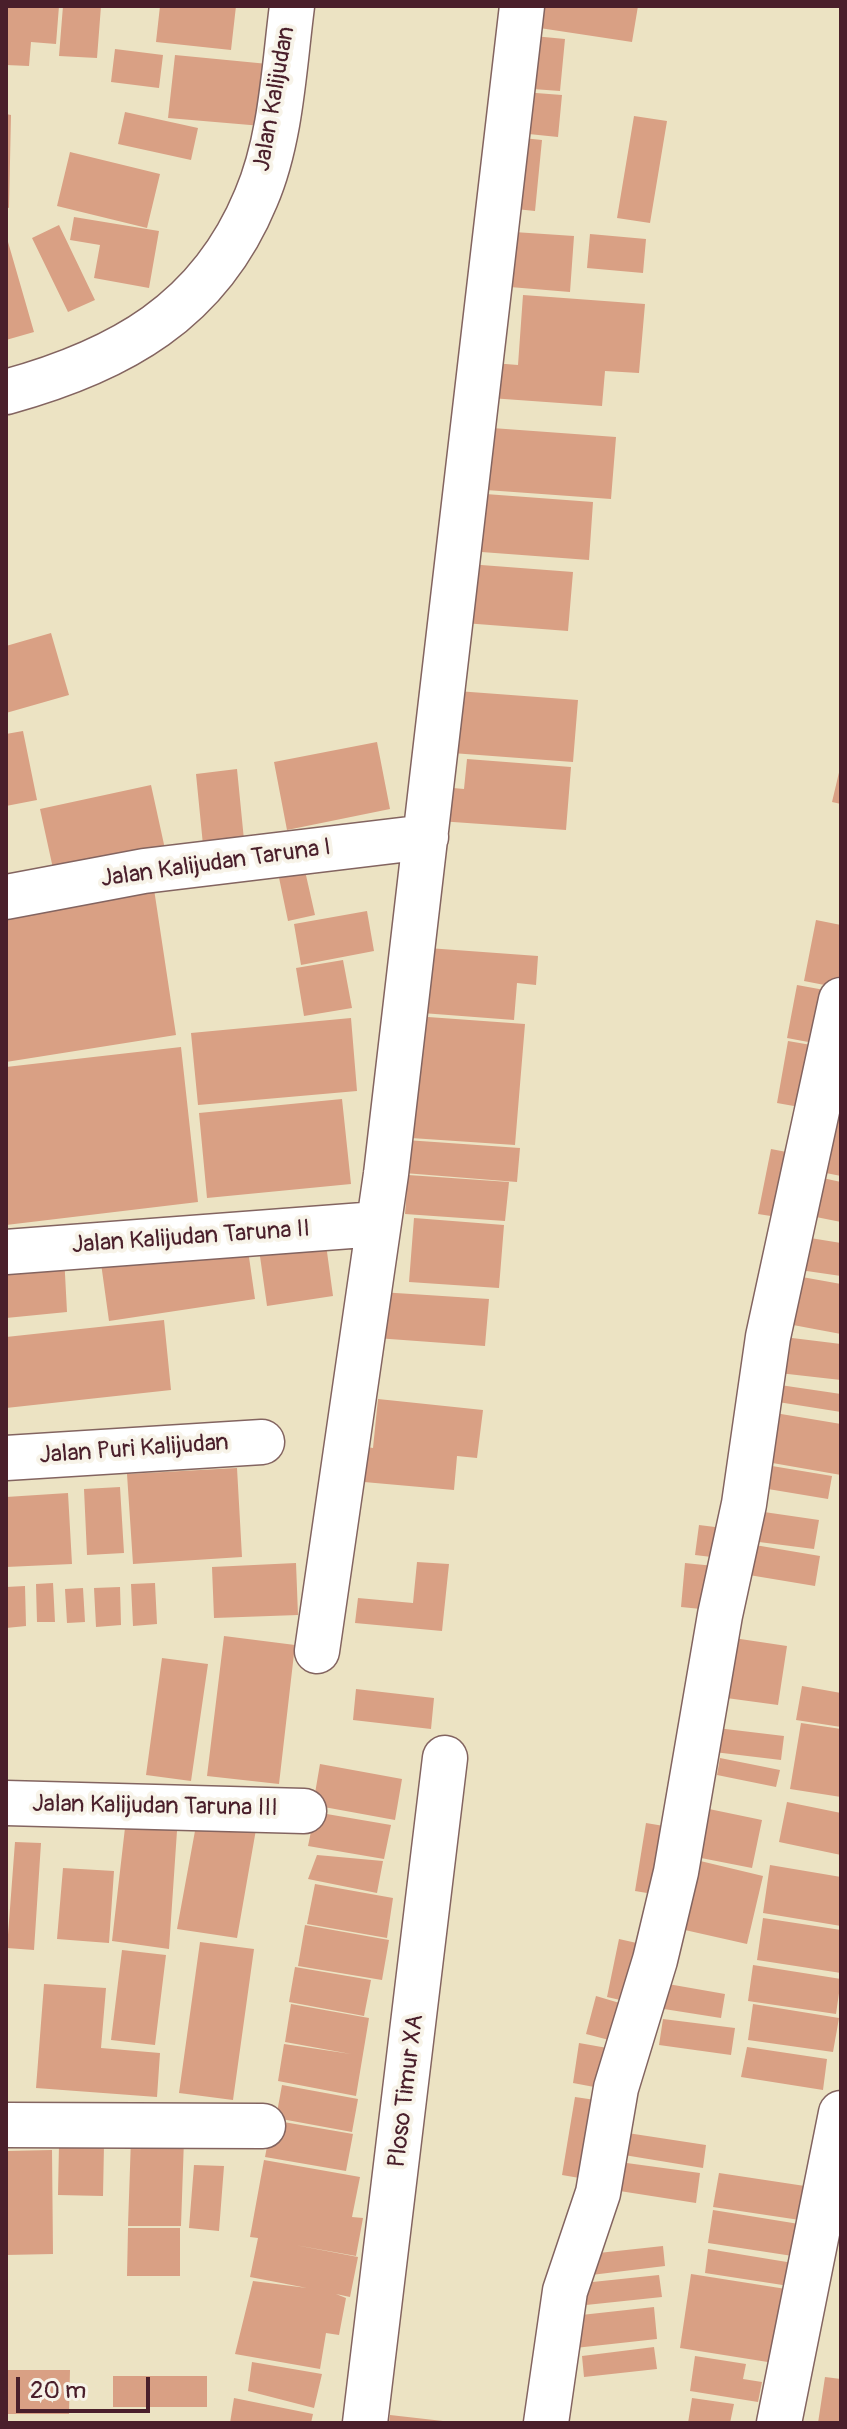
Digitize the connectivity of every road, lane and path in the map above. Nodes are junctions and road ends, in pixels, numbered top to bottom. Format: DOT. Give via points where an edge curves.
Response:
graph roads {
  1 [pos="292,6"];
  2 [pos="522,6"];
  3 [pos="6,392"];
  4 [pos="426,837"];
  5 [pos="6,897"];
  6 [pos="841,1000"];
  7 [pos="377,1224"];
  8 [pos="6,1252"];
  9 [pos="262,1442"];
  10 [pos="6,1458"];
  11 [pos="317,1651"];
  12 [pos="445,1758"];
  13 [pos="6,1803"];
  14 [pos="304,1811"];
  15 [pos="841,2113"];
  16 [pos="6,2125"];
  17 [pos="263,2126"];
  18 [pos="365,2423"];
  19 [pos="546,2423"];
  20 [pos="779,2423"];
  1 -- 3 [label="street, Jalan Kalijudan" via="273,136 257,197 225,257 183,305 134,344"];
  2 -- 4 [label="street"];
  4 -- 5 [label="street, Jalan Kalijudan Taruna I" via="144,871"];
  4 -- 7 [label="street"];
  6 -- 19 [label="street" via="768,1337 744,1504 676,1872 616,2088 598,2193 565,2291"];
  7 -- 8 [label="street, Jalan Kalijudan Taruna II"];
  7 -- 11 [label="street"];
  9 -- 10 [label="street, Jalan Puri Kalijudan"];
  12 -- 18 [label="street, Ploso Timur XA"];
  13 -- 14 [label="street, Jalan Kalijudan Taruna III"];
  15 -- 20 [label="street"];
  16 -- 17 [label="street"];
}
